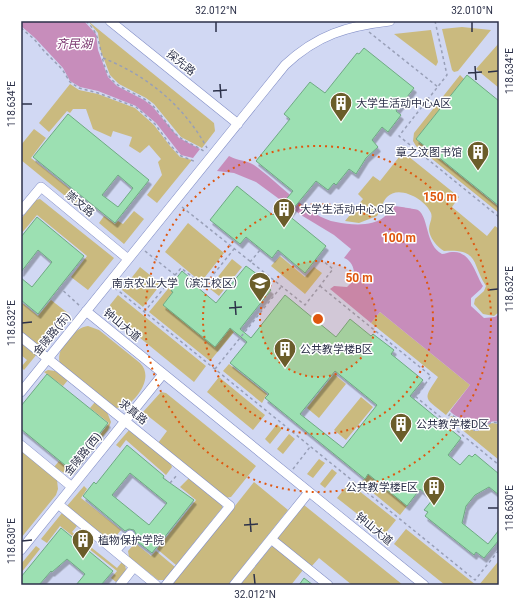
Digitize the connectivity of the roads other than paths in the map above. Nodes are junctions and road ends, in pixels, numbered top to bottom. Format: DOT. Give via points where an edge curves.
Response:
graph roads {
  1 [pos="110,21"];
  2 [pos="390,21"];
  3 [pos="238,124"];
  4 [pos="21,211"];
  5 [pos="128,259"];
  6 [pos="86,311"];
  7 [pos="21,336"];
  8 [pos="48,358"];
  9 [pos="163,374"];
  10 [pos="21,392"];
  11 [pos="125,421"];
  12 [pos="21,445"];
  13 [pos="72,487"];
  14 [pos="309,492"];
  15 [pos="58,504"];
  16 [pos="130,535"];
  17 [pos="271,539"];
  18 [pos="21,550"];
  19 [pos="115,551"];
  20 [pos="134,567"];
  21 [pos="120,585"];
  22 [pos="156,585"];
  23 [pos="166,585"];
  24 [pos="234,585"];
  25 [pos="328,585"];
  26 [pos="424,585"];
  1 -- 3 [label="lane, 探先路"];
  2 -- 3 [label="lane, 钟山大道" via="360,25 329,34 301,51 285,66"];
  3 -- 5 [label="lane, 钟山大道"];
  4 -- 5 [label="lane, 崇文路" via="41,187"];
  5 -- 6 [label="lane, 钟山大道"];
  6 -- 8 [label="lane, 金陵路(东)"];
  6 -- 9 [label="lane, 钟山大道"];
  7 -- 8 [label="lane, 求真路"];
  8 -- 10 [label="lane, 金陵路(东)"];
  8 -- 11 [label="lane, 求真路"];
  9 -- 11 [label="lane, 金陵路(西)"];
  9 -- 14 [label="lane, 钟山大道"];
  11 -- 13 [label="lane, 金陵路(西)"];
  11 -- 23 [label="lane, 求真路" via="230,506"];
  12 -- 13 [label="lane"];
  13 -- 15 [label="lane, 金陵路(西)"];
  14 -- 17 [label="lane"];
  14 -- 26 [label="lane, 钟山大道"];
  15 -- 18 [label="lane, 金陵路(西)"];
  15 -- 19 [label="lane"];
  16 -- 19 [label="lane"];
  17 -- 24 [label="lane"];
  17 -- 25 [label="lane"];
  19 -- 20 [label="lane"];
  20 -- 21 [label="lane"];
  20 -- 22 [label="lane"];
}
